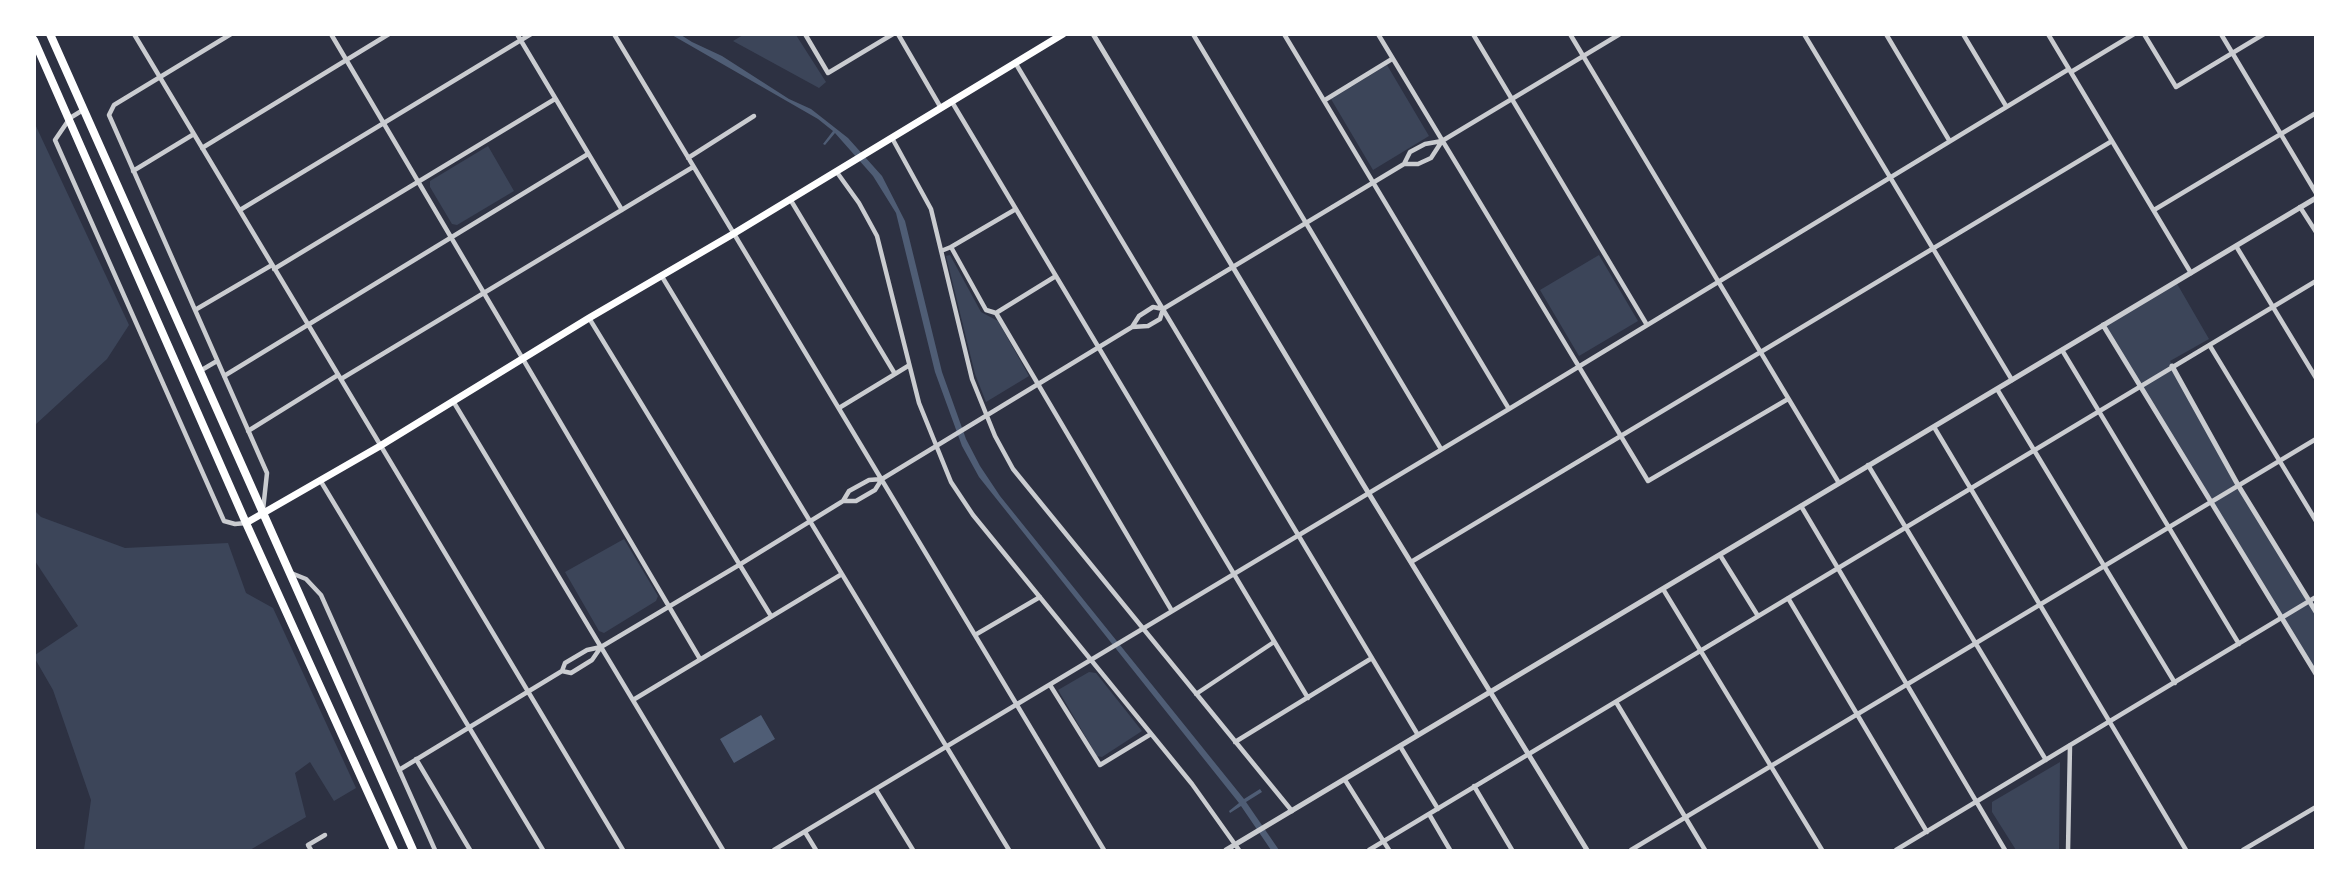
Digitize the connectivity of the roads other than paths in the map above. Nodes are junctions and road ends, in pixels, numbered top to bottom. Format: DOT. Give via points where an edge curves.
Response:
graph roads {
  1 [pos="50,34"];
  2 [pos="134,34"];
  3 [pos="231,34"];
  4 [pos="330,34"];
  5 [pos="389,34"];
  6 [pos="517,34"];
  7 [pos="531,34"];
  8 [pos="614,34"];
  9 [pos="805,34"];
  10 [pos="893,34"];
  11 [pos="898,34"];
  12 [pos="1063,34"];
  13 [pos="1093,34"];
  14 [pos="1193,34"];
  15 [pos="1284,34"];
  16 [pos="1378,34"];
  17 [pos="1473,34"];
  18 [pos="1570,34"];
  19 [pos="1620,34"];
  20 [pos="1804,34"];
  21 [pos="1886,34"];
  22 [pos="1963,34"];
  23 [pos="2048,34"];
  24 [pos="2134,34"];
  25 [pos="2144,34"];
  26 [pos="2222,34"];
  27 [pos="2264,34"];
  28 [pos="34,40"];
  29 [pos="520,41"];
  30 [pos="2233,53"];
  31 [pos="1583,56"];
  32 [pos="1392,59"];
  33 [pos="346,61"];
  34 [pos="1016,64"];
  35 [pos="2070,71"];
  36 [pos="160,78"];
  37 [pos="555,99"];
  38 [pos="1511,99"];
  39 [pos="1325,100"];
  40 [pos="952,102"];
  41 [pos="2006,106"];
  42 [pos="941,108"];
  43 [pos="83,110"];
  44 [pos="2316,113"];
  45 [pos="754,116"];
  46 [pos="70,118"];
  47 [pos="384,122"];
  48 [pos="194,134"];
  49 [pos="2280,134"];
  50 [pos="892,138"];
  51 [pos="1949,140"];
  52 [pos="1442,141"];
  53 [pos="2112,141"];
  54 [pos="202,148"];
  55 [pos="588,154"];
  56 [pos="688,158"];
  57 [pos="1404,164"];
  58 [pos="693,167"];
  59 [pos="132,171"];
  60 [pos="836,171"];
  61 [pos="1890,176"];
  62 [pos="418,180"];
  63 [pos="1373,183"];
  64 [pos="2316,193"];
  65 [pos="2316,198"];
  66 [pos="790,199"];
  67 [pos="2300,207"];
  68 [pos="1016,209"];
  69 [pos="240,210"];
  70 [pos="622,210"];
  71 [pos="2154,210"];
  72 [pos="1306,222"];
  73 [pos="2316,232"];
  74 [pos="733,234"];
  75 [pos="451,237"];
  76 [pos="2236,246"];
  77 [pos="951,247"];
  78 [pos="1933,249"];
  79 [pos="941,251"];
  80 [pos="1233,266"];
  81 [pos="273,267"];
  82 [pos="2191,273"];
  83 [pos="661,275"];
  84 [pos="1056,276"];
  85 [pos="1719,281"];
  86 [pos="2316,281"];
  87 [pos="483,293"];
  88 [pos="2273,307"];
  89 [pos="1163,309"];
  90 [pos="195,310"];
  91 [pos="996,313"];
  92 [pos="590,318"];
  93 [pos="309,324"];
  94 [pos="1647,325"];
  95 [pos="2103,325"];
  96 [pos="1132,327"];
  97 [pos="2210,346"];
  98 [pos="1099,348"];
  99 [pos="2062,350"];
  100 [pos="1761,352"];
  101 [pos="522,359"];
  102 [pos="217,361"];
  103 [pos="908,366"];
  104 [pos="2172,366"];
  105 [pos="1578,368"];
  106 [pos="200,372"];
  107 [pos="895,374"];
  108 [pos="224,376"];
  109 [pos="340,377"];
  110 [pos="2316,378"];
  111 [pos="2012,380"];
  112 [pos="1037,384"];
  113 [pos="2140,386"];
  114 [pos="1997,388"];
  115 [pos="1788,399"];
  116 [pos="453,400"];
  117 [pos="839,408"];
  118 [pos="1509,409"];
  119 [pos="2100,412"];
  120 [pos="986,414"];
  121 [pos="1934,427"];
  122 [pos="248,431"];
  123 [pos="1621,437"];
  124 [pos="2316,439"];
  125 [pos="380,446"];
  126 [pos="936,446"];
  127 [pos="1441,449"];
  128 [pos="2035,450"];
  129 [pos="2279,461"];
  130 [pos="1868,465"];
  131 [pos="882,479"];
  132 [pos="320,480"];
  133 [pos="1839,483"];
  134 [pos="2238,484"];
  135 [pos="1971,489"];
  136 [pos="1369,493"];
  137 [pos="843,501"];
  138 [pos="2210,501"];
  139 [pos="1800,506"];
  140 [pos="263,514"];
  141 [pos="811,521"];
  142 [pos="2316,521"];
  143 [pos="246,523"];
  144 [pos="1906,526"];
  145 [pos="2169,527"];
  146 [pos="1299,535"];
  147 [pos="1720,555"];
  148 [pos="1411,562"];
  149 [pos="740,565"];
  150 [pos="2104,566"];
  151 [pos="1838,568"];
  152 [pos="291,573"];
  153 [pos="842,574"];
  154 [pos="1233,574"];
  155 [pos="1664,589"];
  156 [pos="1040,597"];
  157 [pos="2316,597"];
  158 [pos="1788,598"];
  159 [pos="2309,601"];
  160 [pos="2038,604"];
  161 [pos="669,607"];
  162 [pos="1172,611"];
  163 [pos="2316,612"];
  164 [pos="771,616"];
  165 [pos="1758,616"];
  166 [pos="2281,617"];
  167 [pos="1143,629"];
  168 [pos="975,635"];
  169 [pos="1274,642"];
  170 [pos="1975,644"];
  171 [pos="2239,644"];
  172 [pos="601,647"];
  173 [pos="1701,651"];
  174 [pos="1372,658"];
  175 [pos="700,659"];
  176 [pos="1091,660"];
  177 [pos="562,671"];
  178 [pos="2316,674"];
  179 [pos="2175,683"];
  180 [pos="1907,684"];
  181 [pos="1050,686"];
  182 [pos="528,691"];
  183 [pos="1491,692"];
  184 [pos="1196,694"];
  185 [pos="1308,698"];
  186 [pos="633,700"];
  187 [pos="1616,702"];
  188 [pos="1017,705"];
  189 [pos="1858,715"];
  190 [pos="2109,722"];
  191 [pos="469,727"];
  192 [pos="1151,734"];
  193 [pos="1418,735"];
  194 [pos="1235,742"];
  195 [pos="2070,745"];
  196 [pos="1400,746"];
  197 [pos="947,747"];
  198 [pos="1529,755"];
  199 [pos="416,759"];
  200 [pos="2046,760"];
  201 [pos="1771,767"];
  202 [pos="399,770"];
  203 [pos="1345,780"];
  204 [pos="1474,786"];
  205 [pos="876,790"];
  206 [pos="1977,801"];
  207 [pos="2314,808"];
  208 [pos="1438,809"];
  209 [pos="1292,811"];
  210 [pos="1428,814"];
  211 [pos="2316,814"];
  212 [pos="1685,819"];
  213 [pos="805,832"];
  214 [pos="1927,832"];
  215 [pos="325,835"];
  216 [pos="1384,842"];
  217 [pos="1237,848"];
  218 [pos="311,850"];
  219 [pos="394,850"];
  220 [pos="413,850"];
  221 [pos="435,850"];
  222 [pos="470,850"];
  223 [pos="543,850"];
  224 [pos="623,850"];
  225 [pos="723,850"];
  226 [pos="774,850"];
  227 [pos="816,850"];
  228 [pos="913,850"];
  229 [pos="1009,850"];
  230 [pos="1104,850"];
  231 [pos="1226,850"];
  232 [pos="1369,850"];
  233 [pos="1389,850"];
  234 [pos="1450,850"];
  235 [pos="1512,850"];
  236 [pos="1587,850"];
  237 [pos="1631,850"];
  238 [pos="1705,850"];
  239 [pos="1822,850"];
  240 [pos="1896,850"];
  241 [pos="2005,850"];
  242 [pos="2068,850"];
  243 [pos="2186,850"];
  244 [pos="2243,850"];
  1 -- 43 [label="highway"];
  2 -- 36 [label="street"];
  3 -- 36 [label="street"];
  4 -- 33 [label="street"];
  5 -- 33 [label="street"];
  6 -- 29 [label="street"];
  7 -- 29 [label="street"];
  8 -- 56 [label="street"];
  9 -- 10 [label="street" via="828,73"];
  11 -- 42 [label="street"];
  12 -- 34 [label="main road"];
  13 -- 80 [label="street"];
  14 -- 72 [label="street"];
  15 -- 39 [label="street"];
  16 -- 32 [label="street"];
  17 -- 38 [label="street"];
  18 -- 31 [label="street"];
  19 -- 31 [label="street"];
  20 -- 61 [label="street"];
  21 -- 51 [label="street"];
  22 -- 41 [label="street"];
  23 -- 35 [label="street"];
  24 -- 35 [label="street"];
  25 -- 30 [label="street" via="2176,87"];
  26 -- 30 [label="street"];
  27 -- 30 [label="street"];
  28 -- 46 [label="highway"];
  29 -- 37 [label="street"];
  29 -- 47 [label="street"];
  30 -- 49 [label="street"];
  31 -- 38 [label="street"];
  31 -- 85 [label="street"];
  32 -- 39 [label="street"];
  32 -- 52 [label="street"];
  33 -- 47 [label="street"];
  33 -- 54 [label="street"];
  34 -- 40 [label="main road"];
  34 -- 89 [label="street"];
  35 -- 41 [label="street"];
  35 -- 53 [label="street"];
  36 -- 48 [label="street"];
  36 -- 59 [label="street" via="114,105 109,115"];
  37 -- 55 [label="street"];
  37 -- 62 [label="street"];
  38 -- 52 [label="street"];
  38 -- 94 [label="street"];
  39 -- 63 [label="street"];
  40 -- 42 [label="main road"];
  40 -- 68 [label="street"];
  41 -- 51 [label="street"];
  42 -- 50 [label="main road"];
  43 -- 46 [label="street"];
  43 -- 106 [label="highway"];
  44 -- 49 [label="street"];
  45 -- 56 [label="street"];
  46 -- 143 [label="highway"];
  46 -- 143 [label="street" via="55,140 225,520"];
  47 -- 62 [label="street"];
  47 -- 69 [label="street"];
  48 -- 54 [label="street"];
  48 -- 59 [label="street"];
  49 -- 64 [label="street"];
  49 -- 71 [label="street"];
  50 -- 60 [label="main road"];
  50 -- 79 [label="street" via="931,209"];
  51 -- 61 [label="street"];
  52 -- 57 [label="street" via="1410,152"];
  52 -- 57 [label="street" via="1431,158 1418,164"];
  52 -- 105 [label="street"];
  53 -- 71 [label="street"];
  53 -- 78 [label="street"];
  54 -- 69 [label="street"];
  55 -- 70 [label="street"];
  55 -- 75 [label="street"];
  56 -- 58 [label="street"];
  57 -- 63 [label="street"];
  58 -- 70 [label="street"];
  58 -- 74 [label="street"];
  59 -- 90 [label="street"];
  60 -- 66 [label="main road"];
  60 -- 103 [label="street" via="877,236"];
  61 -- 78 [label="street"];
  61 -- 85 [label="street"];
  62 -- 75 [label="street"];
  62 -- 81 [label="street"];
  63 -- 72 [label="street"];
  63 -- 118 [label="street"];
  65 -- 67 [label="street"];
  66 -- 74 [label="main road"];
  66 -- 107 [label="street"];
  67 -- 73 [label="street"];
  67 -- 76 [label="street"];
  68 -- 77 [label="street"];
  68 -- 84 [label="street"];
  69 -- 81 [label="street"];
  70 -- 87 [label="street"];
  71 -- 82 [label="street"];
  72 -- 80 [label="street"];
  72 -- 127 [label="street"];
  74 -- 83 [label="main road"];
  74 -- 117 [label="street"];
  75 -- 87 [label="street"];
  75 -- 93 [label="street"];
  76 -- 82 [label="street"];
  76 -- 88 [label="street"];
  77 -- 79 [label="street"];
  77 -- 91 [label="street" via="986,310"];
  78 -- 100 [label="street"];
  78 -- 111 [label="street"];
  79 -- 120 [label="street" via="972,379"];
  80 -- 89 [label="street"];
  80 -- 136 [label="street"];
  81 -- 90 [label="street"];
  81 -- 93 [label="street"];
  82 -- 95 [label="street"];
  83 -- 92 [label="main road"];
  83 -- 141 [label="street"];
  84 -- 91 [label="street"];
  84 -- 98 [label="street"];
  85 -- 94 [label="street"];
  85 -- 100 [label="street"];
  86 -- 88 [label="street"];
  87 -- 101 [label="street"];
  87 -- 109 [label="street"];
  88 -- 97 [label="street"];
  88 -- 110 [label="street"];
  89 -- 96 [label="street" via="1153,307 1139,316"];
  89 -- 96 [label="street" via="1160,319 1148,326"];
  89 -- 146 [label="street"];
  90 -- 102 [label="street"];
  91 -- 112 [label="street"];
  92 -- 101 [label="main road"];
  92 -- 149 [label="street"];
  93 -- 108 [label="street"];
  93 -- 109 [label="street"];
  94 -- 105 [label="street"];
  95 -- 99 [label="street"];
  95 -- 113 [label="street"];
  96 -- 98 [label="street"];
  97 -- 104 [label="street"];
  97 -- 129 [label="street"];
  98 -- 112 [label="street"];
  98 -- 154 [label="street"];
  99 -- 111 [label="street"];
  99 -- 119 [label="street"];
  100 -- 115 [label="street"];
  100 -- 123 [label="street"];
  101 -- 116 [label="main road"];
  101 -- 161 [label="street"];
  102 -- 106 [label="street"];
  102 -- 108 [label="street"];
  103 -- 107 [label="street"];
  103 -- 126 [label="street"];
  104 -- 113 [label="street"];
  104 -- 134 [label="street"];
  105 -- 118 [label="street"];
  105 -- 123 [label="street"];
  106 -- 140 [label="highway"];
  107 -- 117 [label="street"];
  108 -- 122 [label="street"];
  109 -- 122 [label="street"];
  109 -- 125 [label="street"];
  111 -- 114 [label="street"];
  112 -- 120 [label="street"];
  112 -- 162 [label="street"];
  113 -- 119 [label="street"];
  113 -- 138 [label="street"];
  114 -- 121 [label="street"];
  114 -- 128 [label="street"];
  115 -- 123 [label="street" via="1648,481"];
  115 -- 133 [label="street"];
  116 -- 125 [label="main road"];
  116 -- 172 [label="street"];
  117 -- 131 [label="street"];
  118 -- 127 [label="street"];
  119 -- 128 [label="street"];
  119 -- 145 [label="street"];
  120 -- 126 [label="street"];
  120 -- 167 [label="street" via="1013,469"];
  121 -- 130 [label="street"];
  121 -- 135 [label="street"];
  122 -- 140 [label="street" via="267,473"];
  123 -- 148 [label="street"];
  124 -- 129 [label="street"];
  125 -- 132 [label="main road"];
  125 -- 182 [label="street"];
  126 -- 131 [label="street"];
  126 -- 156 [label="street" via="951,482 973,515"];
  127 -- 136 [label="street"];
  128 -- 135 [label="street"];
  128 -- 150 [label="street"];
  129 -- 134 [label="street"];
  129 -- 142 [label="street"];
  130 -- 133 [label="street"];
  130 -- 144 [label="street"];
  131 -- 137 [label="street" via="869,480 849,491"];
  131 -- 137 [label="street" via="874,490 856,501"];
  131 -- 168 [label="street"];
  132 -- 140 [label="main road"];
  132 -- 191 [label="street"];
  133 -- 139 [label="street"];
  134 -- 138 [label="street"];
  134 -- 159 [label="street"];
  135 -- 144 [label="street"];
  135 -- 160 [label="street"];
  136 -- 146 [label="street"];
  136 -- 148 [label="street"];
  137 -- 141 [label="street"];
  138 -- 145 [label="street"];
  138 -- 166 [label="street"];
  139 -- 147 [label="street"];
  139 -- 151 [label="street"];
  140 -- 143 [label="main road"];
  140 -- 152 [label="highway"];
  141 -- 149 [label="street"];
  141 -- 153 [label="street"];
  143 -- 219 [label="highway"];
  144 -- 151 [label="street"];
  144 -- 170 [label="street"];
  145 -- 150 [label="street"];
  145 -- 171 [label="street"];
  146 -- 154 [label="street"];
  146 -- 174 [label="street"];
  147 -- 155 [label="street"];
  147 -- 165 [label="street"];
  148 -- 183 [label="street"];
  149 -- 161 [label="street"];
  149 -- 164 [label="street"];
  150 -- 160 [label="street"];
  150 -- 179 [label="street"];
  151 -- 158 [label="street"];
  151 -- 180 [label="street"];
  152 -- 202 [label="street" via="306,579 321,595"];
  152 -- 220 [label="highway"];
  153 -- 164 [label="street"];
  153 -- 197 [label="street"];
  154 -- 162 [label="street"];
  154 -- 169 [label="street"];
  155 -- 173 [label="street"];
  155 -- 183 [label="street"];
  156 -- 168 [label="street"];
  156 -- 176 [label="street"];
  157 -- 159 [label="street"];
  158 -- 165 [label="street"];
  158 -- 189 [label="street"];
  159 -- 163 [label="street"];
  159 -- 166 [label="street"];
  160 -- 170 [label="street"];
  160 -- 190 [label="street"];
  161 -- 172 [label="street"];
  161 -- 175 [label="street"];
  162 -- 167 [label="street"];
  164 -- 175 [label="street"];
  165 -- 173 [label="street"];
  166 -- 171 [label="street"];
  166 -- 178 [label="street"];
  167 -- 176 [label="street"];
  167 -- 184 [label="street"];
  168 -- 188 [label="street"];
  169 -- 184 [label="street"];
  169 -- 185 [label="street"];
  170 -- 180 [label="street"];
  170 -- 200 [label="street"];
  171 -- 179 [label="street"];
  172 -- 177 [label="street" via="565,663"];
  172 -- 177 [label="street" via="592,660 571,673"];
  172 -- 186 [label="street"];
  173 -- 187 [label="street"];
  173 -- 201 [label="street"];
  174 -- 185 [label="street"];
  174 -- 193 [label="street"];
  175 -- 186 [label="street"];
  176 -- 181 [label="street"];
  176 -- 192 [label="street"];
  177 -- 182 [label="street"];
  179 -- 190 [label="street"];
  180 -- 189 [label="street"];
  180 -- 206 [label="street"];
  181 -- 188 [label="street"];
  181 -- 192 [label="street" via="1100,765"];
  182 -- 191 [label="street"];
  182 -- 224 [label="street"];
  183 -- 193 [label="street"];
  183 -- 198 [label="street"];
  184 -- 194 [label="street"];
  185 -- 194 [label="street"];
  186 -- 225 [label="street"];
  187 -- 198 [label="street"];
  187 -- 212 [label="street"];
  188 -- 197 [label="street"];
  188 -- 230 [label="street"];
  189 -- 201 [label="street"];
  189 -- 214 [label="street"];
  190 -- 195 [label="street"];
  190 -- 243 [label="street"];
  191 -- 199 [label="street"];
  191 -- 223 [label="street"];
  192 -- 217 [label="street"];
  193 -- 196 [label="street"];
  194 -- 209 [label="street"];
  195 -- 200 [label="street"];
  195 -- 242 [label="street"];
  196 -- 203 [label="street"];
  196 -- 208 [label="street"];
  197 -- 205 [label="street"];
  197 -- 229 [label="street"];
  198 -- 204 [label="street"];
  198 -- 236 [label="street"];
  199 -- 202 [label="street"];
  199 -- 222 [label="street"];
  200 -- 206 [label="street"];
  201 -- 212 [label="street"];
  201 -- 239 [label="street"];
  202 -- 221 [label="street"];
  203 -- 209 [label="street"];
  203 -- 216 [label="street"];
  204 -- 208 [label="street"];
  204 -- 235 [label="street"];
  205 -- 213 [label="street"];
  205 -- 228 [label="street"];
  206 -- 214 [label="street"];
  206 -- 241 [label="street"];
  207 -- 211 [label="street"];
  207 -- 244 [label="street"];
  208 -- 210 [label="street"];
  209 -- 217 [label="street"];
  210 -- 216 [label="street"];
  210 -- 234 [label="street"];
  212 -- 237 [label="street"];
  212 -- 238 [label="street"];
  213 -- 226 [label="street"];
  213 -- 227 [label="street"];
  214 -- 240 [label="street"];
  215 -- 218 [label="street" via="308,845"];
  216 -- 232 [label="street"];
  216 -- 233 [label="street"];
  217 -- 231 [label="street"];
}
